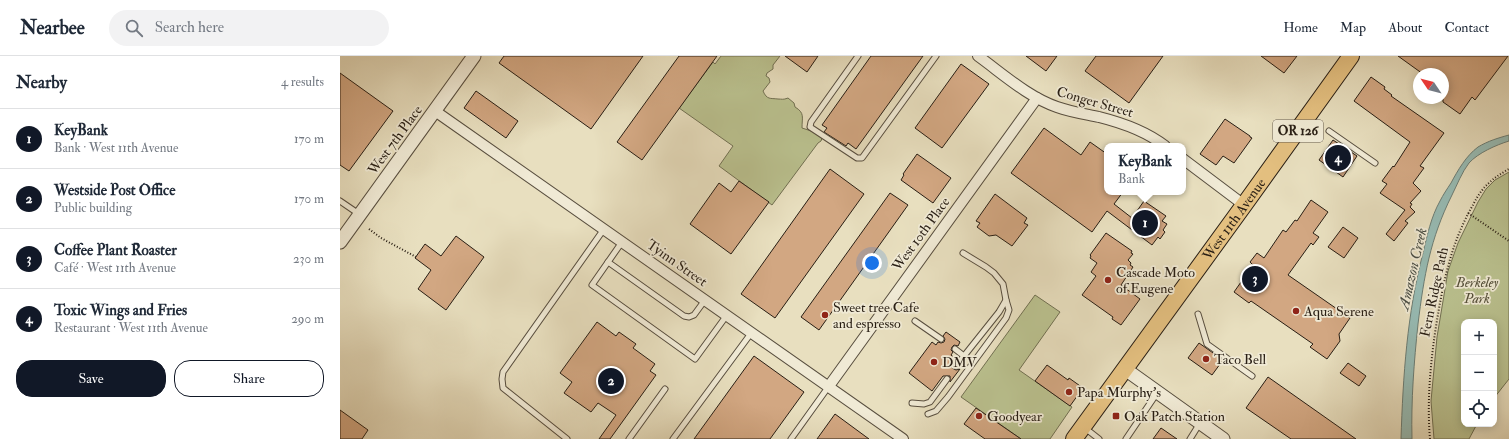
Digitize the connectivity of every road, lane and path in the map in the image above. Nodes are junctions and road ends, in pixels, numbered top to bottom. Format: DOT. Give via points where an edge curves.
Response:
graph roads {
  1 [pos="474,56"];
  2 [pos="858,56"];
  3 [pos="936,56"];
  4 [pos="978,56"];
  5 [pos="1351,56"];
  6 [pos="1036,98"];
  7 [pos="435,111"];
  8 [pos="1329,131"];
  9 [pos="1161,143"];
  10 [pos="1186,161"];
  11 [pos="1375,164"];
  12 [pos="1509,169"];
  13 [pos="340,201"];
  14 [pos="1244,205"];
  15 [pos="1468,213"];
  16 [pos="360,215"];
  17 [pos="369,229"];
  18 [pos="604,230"];
  19 [pos="1509,241"];
  20 [pos="340,242"];
  21 [pos="622,242"];
  22 [pos="963,253"];
  23 [pos="416,257"];
  24 [pos="608,262"];
  25 [pos="705,300"];
  26 [pos="1006,300"];
  27 [pos="1198,314"];
  28 [pos="727,315"];
  29 [pos="915,321"];
  30 [pos="752,332"];
  31 [pos="941,339"];
  32 [pos="955,350"];
  33 [pos="964,356"];
  34 [pos="956,366"];
  35 [pos="1125,369"];
  36 [pos="1252,376"];
  37 [pos="947,379"];
  38 [pos="828,386"];
  39 [pos="665,389"];
  40 [pos="1158,393"];
  41 [pos="912,403"];
  42 [pos="928,414"];
  43 [pos="1200,423"];
  44 [pos="1078,433"];
  45 [pos="567,439"];
  46 [pos="629,439"];
  47 [pos="673,439"];
  48 [pos="790,439"];
  49 [pos="902,439"];
  50 [pos="1099,439"];
  51 [pos="1126,439"];
  52 [pos="1190,439"];
  53 [pos="1223,439"];
  54 [pos="1430,439"];
  1 -- 7 [label="street, West 7th Place"];
  2 -- 3 [label="lane" via="810,127 857,158 862,158"];
  4 -- 6 [label="street, Conger Street"];
  5 -- 14 [label="main road, West 11th Avenue / OR 126"];
  6 -- 9 [label="street, Conger Street" via="1056,107 1119,122"];
  6 -- 38 [label="street, West 10th Place"];
  7 -- 16 [label="street, West 7th Place"];
  7 -- 18 [label="street, Tyinn Street"];
  8 -- 11 [label="lane"];
  10 -- 14 [label="street"];
  12 -- 15 [label="path, Fern Ridge Path" via="1488,183"];
  13 -- 16 [label="lane"];
  14 -- 35 [label="main road, West 11th Avenue / OR 126"];
  15 -- 19 [label="path"];
  15 -- 54 [label="path, Fern Ridge Path" via="1446,269 1438,310 1429,398"];
  16 -- 20 [label="street, West 7th Place"];
  17 -- 23 [label="path"];
  18 -- 21 [label="street, Tyinn Street"];
  18 -- 45 [label="lane" via="503,372 503,388"];
  21 -- 24 [label="lane"];
  21 -- 25 [label="street, Tyinn Street"];
  22 -- 26 [label="lane" via="994,273 1004,284"];
  24 -- 25 [label="lane" via="689,318"];
  24 -- 28 [label="lane" via="592,285 695,359"];
  25 -- 28 [label="street, Tyinn Street"];
  26 -- 33 [label="lane"];
  26 -- 42 [label="lane" via="1009,310 1006,318 948,397 936,411"];
  27 -- 36 [label="lane" via="1207,344"];
  28 -- 30 [label="street, Tyinn Street"];
  29 -- 31 [label="lane"];
  30 -- 38 [label="street, Tyinn Street"];
  30 -- 47 [label="lane"];
  32 -- 33 [label="lane"];
  33 -- 34 [label="lane"];
  35 -- 40 [label="street"];
  35 -- 44 [label="main road, West 11th Avenue / OR 126"];
  37 -- 41 [label="lane" via="930,402"];
  38 -- 48 [label="lane"];
  38 -- 49 [label="street, Tyinn Street"];
  39 -- 46 [label="lane"];
  40 -- 43 [label="street"];
  40 -- 51 [label="lane"];
  43 -- 52 [label="lane"];
  43 -- 53 [label="street"];
  44 -- 50 [label="lane"];
}
